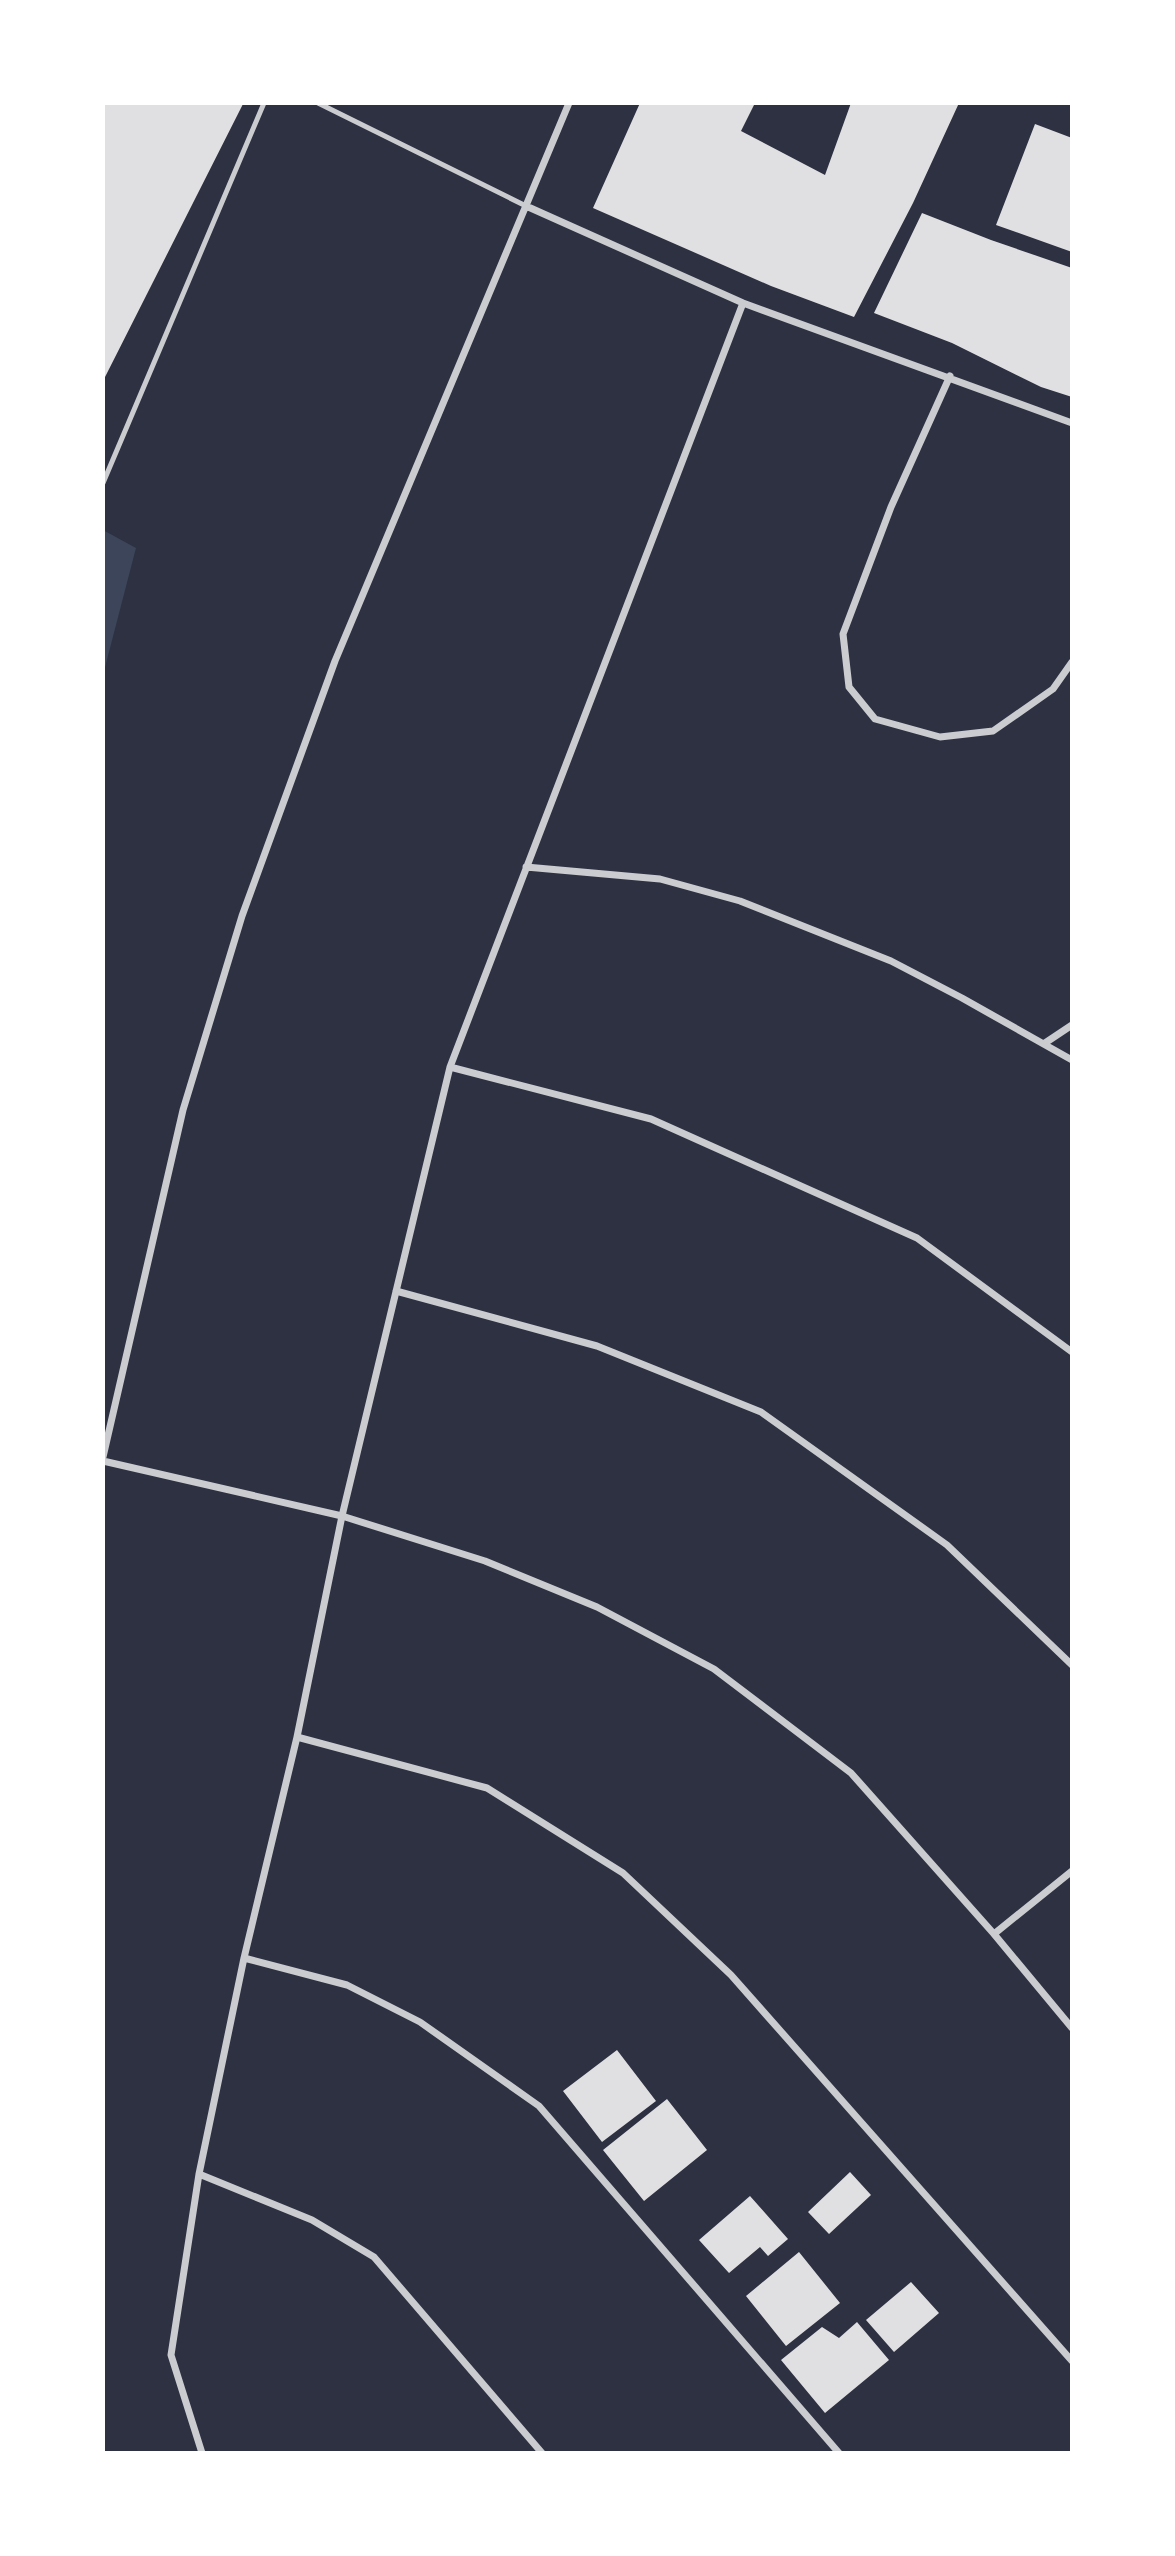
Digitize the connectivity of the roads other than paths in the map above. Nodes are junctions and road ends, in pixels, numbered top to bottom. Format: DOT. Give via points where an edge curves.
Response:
graph roads {
  1 [pos="264,103"];
  2 [pos="318,103"];
  3 [pos="569,103"];
  4 [pos="526,206"];
  5 [pos="743,303"];
  6 [pos="950,376"];
  7 [pos="1072,423"];
  8 [pos="103,483"];
  9 [pos="1072,662"];
  10 [pos="526,867"];
  11 [pos="1072,1025"];
  12 [pos="1045,1043"];
  13 [pos="1072,1060"];
  14 [pos="450,1067"];
  15 [pos="396,1291"];
  16 [pos="1072,1352"];
  17 [pos="103,1459"];
  18 [pos="342,1516"];
  19 [pos="1072,1665"];
  20 [pos="296,1737"];
  21 [pos="1072,1871"];
  22 [pos="994,1934"];
  23 [pos="244,1958"];
  24 [pos="1072,2028"];
  25 [pos="198,2174"];
  26 [pos="1072,2361"];
  27 [pos="202,2453"];
  28 [pos="542,2453"];
  29 [pos="839,2453"];
  1 -- 8 [label="lane"];
  2 -- 4 [label="lane"];
  3 -- 4 [label="street"];
  4 -- 5 [label="street"];
  4 -- 17 [label="street" via="335,661 242,916 183,1110"];
  5 -- 6 [label="street"];
  5 -- 10 [label="street"];
  6 -- 7 [label="street"];
  6 -- 9 [label="street" via="891,507 843,634 849,687 875,719 940,737 993,731 1053,689"];
  10 -- 12 [label="street" via="660,879 740,901 891,961"];
  10 -- 14 [label="street"];
  11 -- 12 [label="street"];
  12 -- 13 [label="street"];
  14 -- 15 [label="street"];
  14 -- 16 [label="street" via="651,1119 917,1238"];
  15 -- 18 [label="street"];
  15 -- 19 [label="street" via="597,1346 761,1412 947,1545"];
  17 -- 18 [label="street"];
  18 -- 20 [label="street"];
  18 -- 22 [label="street" via="485,1561 597,1606 714,1669 850,1773"];
  20 -- 23 [label="street"];
  20 -- 26 [label="street" via="488,1788 623,1873 731,1975"];
  21 -- 22 [label="street"];
  22 -- 24 [label="street"];
  23 -- 25 [label="street"];
  23 -- 29 [label="street" via="347,1985 420,2022 539,2106"];
  25 -- 27 [label="street" via="171,2355"];
  25 -- 28 [label="street" via="312,2220 374,2258"];
}
